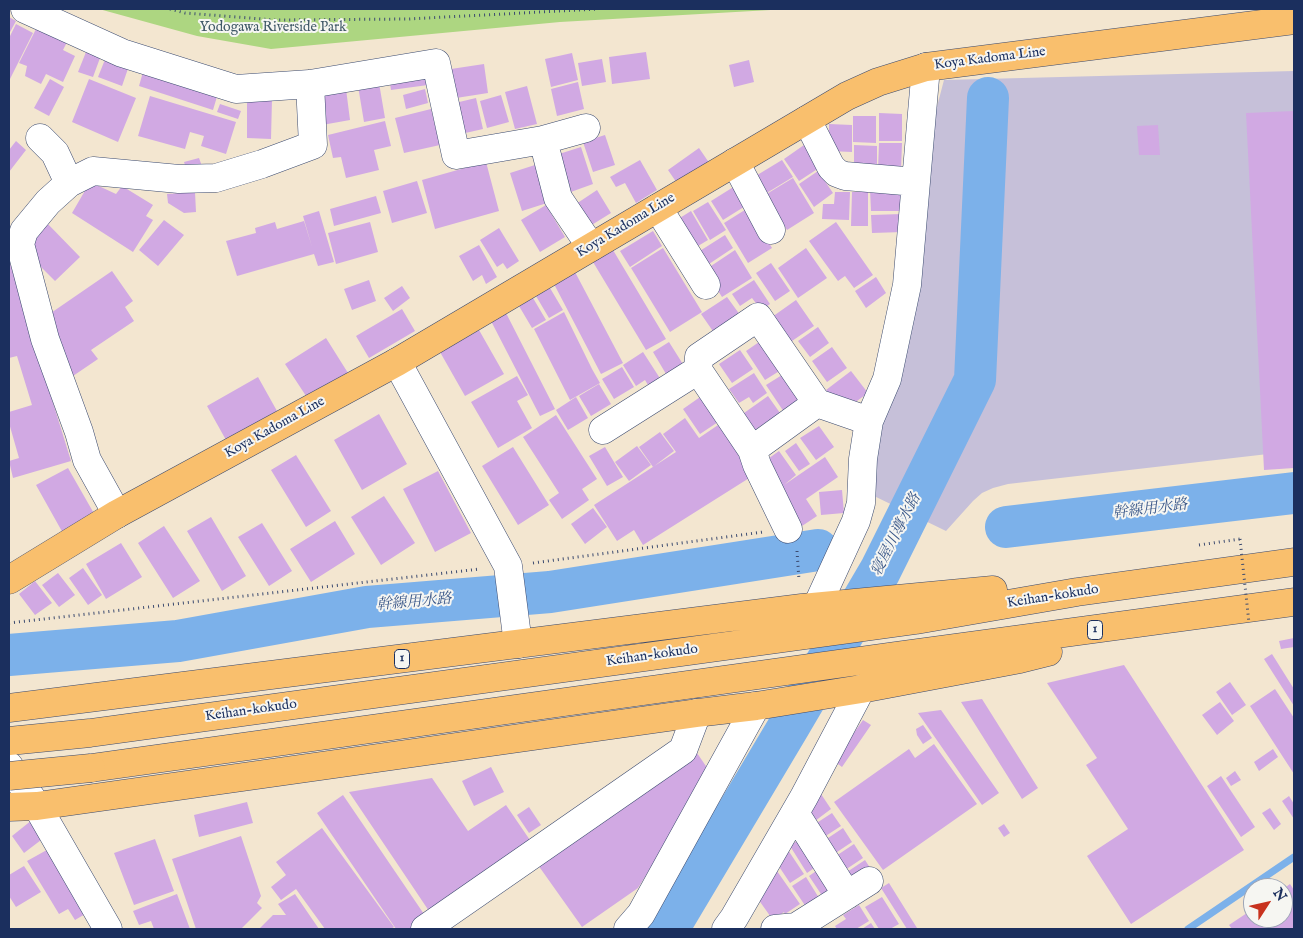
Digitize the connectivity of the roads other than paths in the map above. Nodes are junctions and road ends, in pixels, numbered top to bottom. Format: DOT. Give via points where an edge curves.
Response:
graph roads {
  1 [pos="25,9"];
  2 [pos="1294,20"];
  3 [pos="926,67"];
  4 [pos="310,84"];
  5 [pos="807,120"];
  6 [pos="586,128"];
  7 [pos="40,138"];
  8 [pos="543,140"];
  9 [pos="735,162"];
  10 [pos="916,182"];
  11 [pos="70,183"];
  12 [pos="658,208"];
  13 [pos="14,229"];
  14 [pos="771,230"];
  15 [pos="591,248"];
  16 [pos="706,285"];
  17 [pos="397,362"];
  18 [pos="698,370"];
  19 [pos="817,403"];
  20 [pos="870,421"];
  21 [pos="603,430"];
  22 [pos="752,450"];
  23 [pos="117,514"];
  24 [pos="792,528"];
  25 [pos="1294,562"];
  26 [pos="9,580"];
  27 [pos="1077,592"];
  28 [pos="1294,602"];
  29 [pos="805,607"];
  30 [pos="1195,616"];
  31 [pos="518,644"];
  32 [pos="870,687"];
  33 [pos="747,707"];
  34 [pos="9,708"];
  35 [pos="697,713"];
  36 [pos="9,741"];
  37 [pos="9,766"];
  38 [pos="9,776"];
  39 [pos="37,806"];
  40 [pos="9,807"];
  41 [pos="795,813"];
  42 [pos="815,923"];
  43 [pos="108,929"];
  44 [pos="425,929"];
  45 [pos="628,929"];
  46 [pos="726,929"];
  47 [pos="774,929"];
  1 -- 4 [label="street" via="122,53 236,89"];
  2 -- 3 [label="main road, Koya Kadoma Line"];
  3 -- 5 [label="main road, Koya Kadoma Line" via="878,82"];
  3 -- 10 [label="street"];
  4 -- 8 [label="street" via="436,63 456,155"];
  4 -- 11 [label="street" via="312,145 216,178 93,171"];
  5 -- 9 [label="main road, Koya Kadoma Line"];
  5 -- 10 [label="street" via="837,173"];
  6 -- 8 [label="street"];
  7 -- 11 [label="street" via="55,153"];
  8 -- 15 [label="street" via="558,198"];
  9 -- 12 [label="main road, Koya Kadoma Line"];
  9 -- 14 [label="street"];
  10 -- 20 [label="street" via="907,285 888,379"];
  11 -- 13 [label="street"];
  12 -- 15 [label="main road, Koya Kadoma Line"];
  12 -- 16 [label="street"];
  13 -- 23 [label="street" via="45,339 88,460"];
  15 -- 17 [label="main road, Koya Kadoma Line"];
  17 -- 23 [label="main road, Koya Kadoma Line"];
  17 -- 31 [label="street" via="508,566"];
  18 -- 19 [label="street" via="698,357 758,317"];
  18 -- 21 [label="street"];
  18 -- 22 [label="street"];
  19 -- 20 [label="street"];
  19 -- 22 [label="street"];
  20 -- 29 [label="street" via="856,521"];
  22 -- 24 [label="street"];
  23 -- 26 [label="main road, Koya Kadoma Line"];
  25 -- 27 [label="main road, Keihan-kokudo / 1"];
  27 -- 29 [label="main road, 1" via="1019,587"];
  27 -- 36 [label="main road, Keihan-kokudo / 1" via="916,620 90,733"];
  28 -- 30 [label="main road, 1"];
  29 -- 31 [label="main road, 1"];
  30 -- 32 [label="main road, 1" via="1020,659"];
  30 -- 38 [label="main road, 1, bridge" via="91,768"];
  31 -- 34 [label="main road, 1"];
  32 -- 33 [label="main road, 1"];
  32 -- 41 [label="street"];
  33 -- 35 [label="main road, 1"];
  33 -- 45 [label="street" via="641,914"];
  35 -- 39 [label="main road, 1"];
  35 -- 44 [label="street" via="683,750"];
  37 -- 39 [label="street"];
  39 -- 40 [label="main road, 1"];
  39 -- 43 [label="street"];
  41 -- 42 [label="street" via="858,888"];
  41 -- 46 [label="street"];
  42 -- 47 [label="street"];
}
